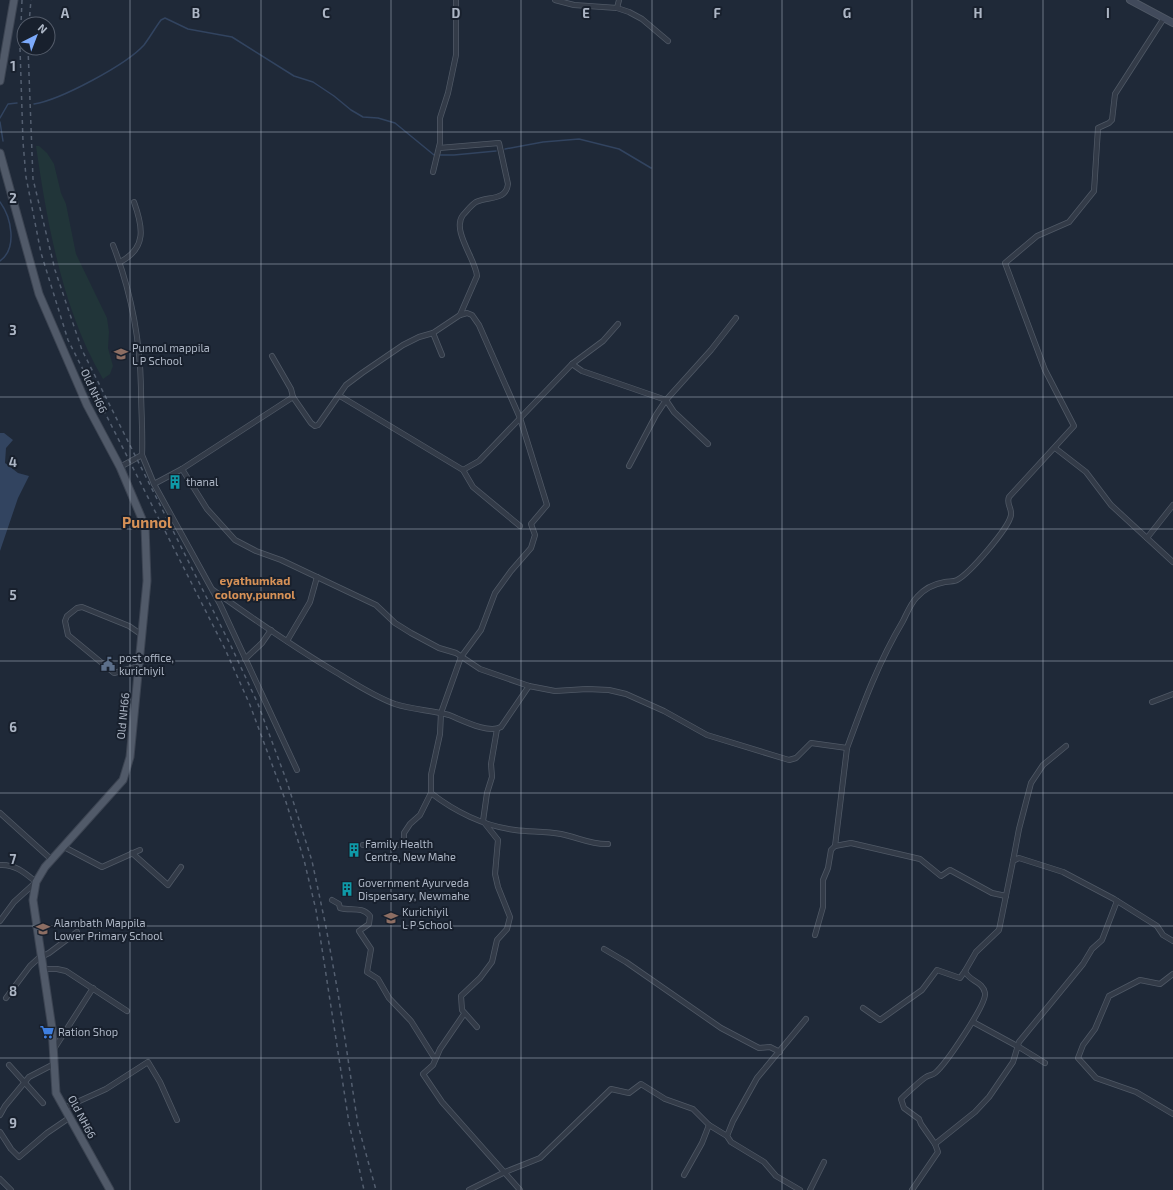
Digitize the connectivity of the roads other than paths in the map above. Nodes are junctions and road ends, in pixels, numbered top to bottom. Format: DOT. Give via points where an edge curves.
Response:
graph roads {
  1 [pos="14,0"];
  2 [pos="456,0"];
  3 [pos="555,0"];
  4 [pos="619,0"];
  5 [pos="1130,0"];
  6 [pos="617,8"];
  7 [pos="1164,18"];
  8 [pos="1173,23"];
  9 [pos="668,41"];
  10 [pos="0,81"];
  11 [pos="438,150"];
  12 [pos="0,153"];
  13 [pos="433,172"];
  14 [pos="134,202"];
  15 [pos="113,245"];
  16 [pos="120,262"];
  17 [pos="460,315"];
  18 [pos="736,318"];
  19 [pos="618,324"];
  20 [pos="433,333"];
  21 [pos="442,355"];
  22 [pos="272,356"];
  23 [pos="572,364"];
  24 [pos="340,396"];
  25 [pos="293,397"];
  26 [pos="666,400"];
  27 [pos="520,418"];
  28 [pos="708,444"];
  29 [pos="1056,448"];
  30 [pos="142,455"];
  31 [pos="629,466"];
  32 [pos="120,467"];
  33 [pos="182,469"];
  34 [pos="463,470"];
  35 [pos="154,484"];
  36 [pos="1173,505"];
  37 [pos="520,526"];
  38 [pos="1147,538"];
  39 [pos="1173,562"];
  40 [pos="317,577"];
  41 [pos="212,590"];
  42 [pos="271,630"];
  43 [pos="142,635"];
  44 [pos="287,641"];
  45 [pos="461,657"];
  46 [pos="245,659"];
  47 [pos="139,666"];
  48 [pos="529,686"];
  49 [pos="1173,694"];
  50 [pos="1152,702"];
  51 [pos="441,713"];
  52 [pos="497,729"];
  53 [pos="1066,746"];
  54 [pos="846,748"];
  55 [pos="298,770"];
  56 [pos="431,793"];
  57 [pos="0,812"];
  58 [pos="483,821"];
  59 [pos="608,844"];
  60 [pos="363,845"];
  61 [pos="835,846"];
  62 [pos="64,847"];
  63 [pos="140,850"];
  64 [pos="132,853"];
  65 [pos="52,860"];
  66 [pos="1014,861"];
  67 [pos="0,865"];
  68 [pos="181,867"];
  69 [pos="36,882"];
  70 [pos="1006,896"];
  71 [pos="332,900"];
  72 [pos="1117,901"];
  73 [pos="0,921"];
  74 [pos="77,932"];
  75 [pos="815,935"];
  76 [pos="1173,942"];
  77 [pos="604,950"];
  78 [pos="41,956"];
  79 [pos="43,969"];
  80 [pos="965,971"];
  81 [pos="1173,974"];
  82 [pos="93,988"];
  83 [pos="6,998"];
  84 [pos="864,1008"];
  85 [pos="127,1012"];
  86 [pos="464,1014"];
  87 [pos="806,1019"];
  88 [pos="973,1022"];
  89 [pos="477,1027"];
  90 [pos="1019,1047"];
  91 [pos="53,1051"];
  92 [pos="780,1052"];
  93 [pos="435,1059"];
  94 [pos="54,1064"];
  95 [pos="1045,1064"];
  96 [pos="9,1065"];
  97 [pos="25,1082"];
  98 [pos="43,1103"];
  99 [pos="64,1108"];
  100 [pos="1173,1114"];
  101 [pos="0,1115"];
  102 [pos="69,1118"];
  103 [pos="177,1120"];
  104 [pos="709,1126"];
  105 [pos="0,1132"];
  106 [pos="727,1136"];
  107 [pos="935,1144"];
  108 [pos="824,1162"];
  109 [pos="505,1172"];
  110 [pos="684,1175"];
  111 [pos="0,1179"];
  112 [pos="11,1190"];
  113 [pos="110,1190"];
  114 [pos="469,1190"];
  115 [pos="520,1190"];
  116 [pos="800,1190"];
  117 [pos="810,1190"];
  118 [pos="912,1190"];
  1 -- 10 [label="main road"];
  2 -- 11 [label="street" via="456,55 440,118"];
  3 -- 6 [label="street"];
  4 -- 6 [label="street"];
  5 -- 7 [label="main road"];
  6 -- 9 [label="street" via="642,19"];
  7 -- 8 [label="main road"];
  7 -- 29 [label="street" via="1115,94 1112,120 1098,128 1094,191 1069,222 1037,236 1005,263 1045,370 1074,426"];
  11 -- 13 [label="street"];
  11 -- 17 [label="street" via="499,144 508,184 504,195 477,202 462,217 460,224 466,251 477,276"];
  12 -- 32 [label="main road, Old NH66" via="39,294 87,405"];
  14 -- 16 [label="street" via="142,228 139,242 132,254"];
  15 -- 16 [label="street"];
  16 -- 30 [label="street" via="134,315 140,360"];
  17 -- 20 [label="street"];
  17 -- 27 [label="street" via="472,315 476,320"];
  18 -- 26 [label="street"];
  19 -- 23 [label="street" via="604,341"];
  20 -- 21 [label="street"];
  20 -- 24 [label="street" via="419,337 386,356 346,386"];
  22 -- 25 [label="street"];
  23 -- 26 [label="street" via="582,371"];
  23 -- 27 [label="street"];
  24 -- 25 [label="street" via="321,422 315,426"];
  24 -- 34 [label="street"];
  25 -- 33 [label="street"];
  26 -- 28 [label="street" via="674,412"];
  26 -- 31 [label="street"];
  27 -- 34 [label="street" via="479,461"];
  27 -- 45 [label="street" via="547,505 531,524 535,536 531,548 495,593 481,630"];
  29 -- 38 [label="street" via="1086,472 1111,505"];
  29 -- 54 [label="street" via="1009,497 1010,519 1000,536 968,571 957,580 926,588 916,598 889,645"];
  30 -- 32 [label="street"];
  30 -- 35 [label="street"];
  32 -- 43 [label="main road, Old NH66" via="144,526 147,581"];
  33 -- 35 [label="street"];
  33 -- 40 [label="street" via="207,509 235,540"];
  34 -- 37 [label="street" via="473,487"];
  35 -- 41 [label="street"];
  36 -- 38 [label="street"];
  38 -- 39 [label="street"];
  40 -- 44 [label="street" via="310,602"];
  40 -- 45 [label="street" via="376,605 395,623 411,633"];
  41 -- 42 [label="street"];
  41 -- 46 [label="street"];
  42 -- 44 [label="street"];
  42 -- 46 [label="street"];
  43 -- 47 [label="main road, Old NH66"];
  43 -- 47 [label="street" via="129,626 82,607 67,616 65,621 68,634 114,673"];
  44 -- 51 [label="street" via="364,691 396,704"];
  45 -- 48 [label="street" via="480,669"];
  45 -- 51 [label="street"];
  46 -- 55 [label="street"];
  47 -- 62 [label="main road, Old NH66" via="130,757 123,780"];
  48 -- 52 [label="street" via="501,727"];
  48 -- 54 [label="street" via="556,691 587,688 626,694 707,735 789,760 796,758 811,743"];
  49 -- 50 [label="street"];
  51 -- 52 [label="street" via="475,726"];
  51 -- 56 [label="street" via="440,734 431,775"];
  52 -- 58 [label="street" via="491,764 492,777"];
  53 -- 66 [label="street" via="1043,766 1031,782"];
  54 -- 61 [label="street"];
  56 -- 58 [label="street" via="457,812"];
  56 -- 60 [label="street" via="420,815 404,833 404,843 398,846 378,843"];
  57 -- 65 [label="street"];
  58 -- 59 [label="street" via="514,830 544,831 597,844"];
  58 -- 86 [label="street" via="498,840 495,874 510,917 507,929 497,940 492,962 461,996"];
  61 -- 70 [label="street" via="851,843 920,858 941,876 950,870 992,893"];
  61 -- 75 [label="street" via="831,850 823,880 823,907"];
  62 -- 64 [label="street" via="102,867"];
  62 -- 65 [label="main road, Old NH66"];
  63 -- 64 [label="street"];
  64 -- 68 [label="street" via="168,885"];
  65 -- 69 [label="main road, Old NH66"];
  66 -- 70 [label="street"];
  66 -- 72 [label="street" via="1019,858 1063,872"];
  67 -- 69 [label="street" via="16,868"];
  69 -- 73 [label="street" via="14,902"];
  69 -- 78 [label="main road, Old NH66" via="33,900"];
  70 -- 80 [label="street" via="999,930 976,952"];
  71 -- 93 [label="street" via="339,904 340,908 362,910 370,916 369,924 359,931 370,949 367,972 378,979 389,998 411,1021"];
  72 -- 76 [label="street" via="1157,926"];
  72 -- 90 [label="street" via="1102,940 1092,948 1083,964 1019,1042"];
  74 -- 78 [label="street"];
  77 -- 92 [label="street" via="626,962 721,1028 759,1048 770,1047"];
  78 -- 79 [label="main road, Old NH66"];
  78 -- 83 [label="street" via="30,966"];
  79 -- 82 [label="street" via="66,971"];
  79 -- 91 [label="main road, Old NH66"];
  80 -- 84 [label="street" via="960,978 936,970 922,990 880,1020"];
  80 -- 88 [label="street" via="966,975 980,984 985,991 986,998"];
  81 -- 100 [label="street" via="1160,984 1140,980 1109,996 1095,1029 1083,1045 1078,1058 1096,1078 1136,1092"];
  82 -- 85 [label="street"];
  82 -- 91 [label="street"];
  86 -- 89 [label="street"];
  86 -- 93 [label="street"];
  87 -- 92 [label="street"];
  88 -- 90 [label="street"];
  88 -- 107 [label="street" via="934,1073 901,1099 904,1108 919,1119"];
  90 -- 95 [label="street"];
  90 -- 107 [label="street" via="1013,1062 989,1097"];
  91 -- 94 [label="main road, Old NH66"];
  92 -- 106 [label="street" via="757,1078"];
  93 -- 109 [label="street" via="423,1074 442,1102"];
  94 -- 97 [label="street" via="29,1077"];
  94 -- 99 [label="main road, Old NH66" via="56,1093"];
  96 -- 97 [label="street"];
  97 -- 98 [label="street"];
  97 -- 101 [label="street"];
  99 -- 102 [label="main road, Old NH66"];
  99 -- 103 [label="street" via="106,1089 148,1062"];
  102 -- 105 [label="street" via="55,1126 19,1157"];
  102 -- 113 [label="main road, Old NH66"];
  104 -- 106 [label="street"];
  104 -- 109 [label="street" via="694,1109 665,1099 641,1084 629,1094 611,1089 540,1158"];
  104 -- 110 [label="street"];
  106 -- 116 [label="street" via="731,1142 764,1162 776,1176"];
  107 -- 118 [label="street" via="938,1152"];
  108 -- 117 [label="street"];
  109 -- 114 [label="street"];
  109 -- 115 [label="street"];
  111 -- 112 [label="street"];
}
